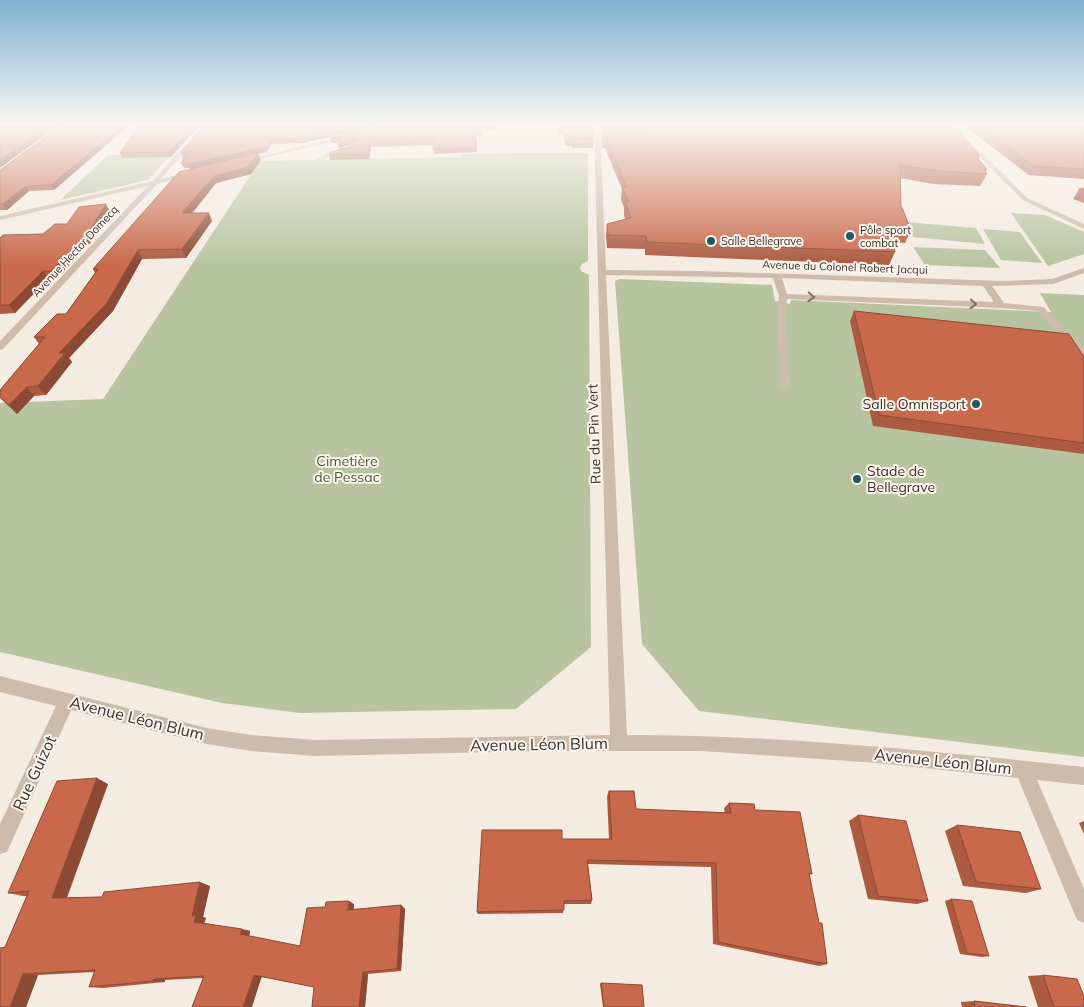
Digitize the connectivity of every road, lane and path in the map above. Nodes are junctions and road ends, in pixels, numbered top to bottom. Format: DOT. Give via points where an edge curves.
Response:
graph roads {
  1 [pos="164,172"];
  2 [pos="196,172"];
  3 [pos="602,172"];
  4 [pos="998,172"];
  5 [pos="1012,175"];
  6 [pos="155,182"];
  7 [pos="0,218"];
  8 [pos="1084,221"];
  9 [pos="1084,226"];
  10 [pos="1084,270"];
  11 [pos="603,272"];
  12 [pos="777,276"];
  13 [pos="986,284"];
  14 [pos="783,296"];
  15 [pos="1001,305"];
  16 [pos="0,347"];
  17 [pos="1084,354"];
  18 [pos="785,386"];
  19 [pos="0,684"];
  20 [pos="67,701"];
  21 [pos="619,742"];
  22 [pos="1024,770"];
  23 [pos="1084,776"];
  24 [pos="0,845"];
  25 [pos="1084,913"];
  1 -- 6 [label="street, Avenue Hector Domecq"];
  2 -- 6 [label="street"];
  3 -- 11 [label="street, Rue du Pin Vert"];
  4 -- 9 [label="street" via="1025,199"];
  5 -- 8 [label="street" via="1036,198"];
  6 -- 7 [label="street"];
  6 -- 16 [label="street, Avenue Hector Domecq"];
  10 -- 13 [label="street, Avenue du Colonel Robert Jacqui" via="1053,281"];
  11 -- 12 [label="street, Avenue du Colonel Robert Jacqui"];
  11 -- 21 [label="street, Rue du Pin Vert"];
  12 -- 13 [label="street, Avenue du Colonel Robert Jacqui"];
  12 -- 14 [label="street"];
  13 -- 15 [label="street"];
  14 -- 15 [label="street, one-way"];
  14 -- 18 [label="street"];
  15 -- 17 [label="street" via="1041,310 1075,341"];
  19 -- 20 [label="street, Avenue Léon Blum"];
  20 -- 21 [label="street, Avenue Léon Blum" via="207,736 260,744 316,748"];
  20 -- 24 [label="street, Rue Guizot"];
  21 -- 22 [label="street, Avenue Léon Blum" via="788,747"];
  22 -- 23 [label="street, Avenue Léon Blum"];
  22 -- 25 [label="street"];
}
